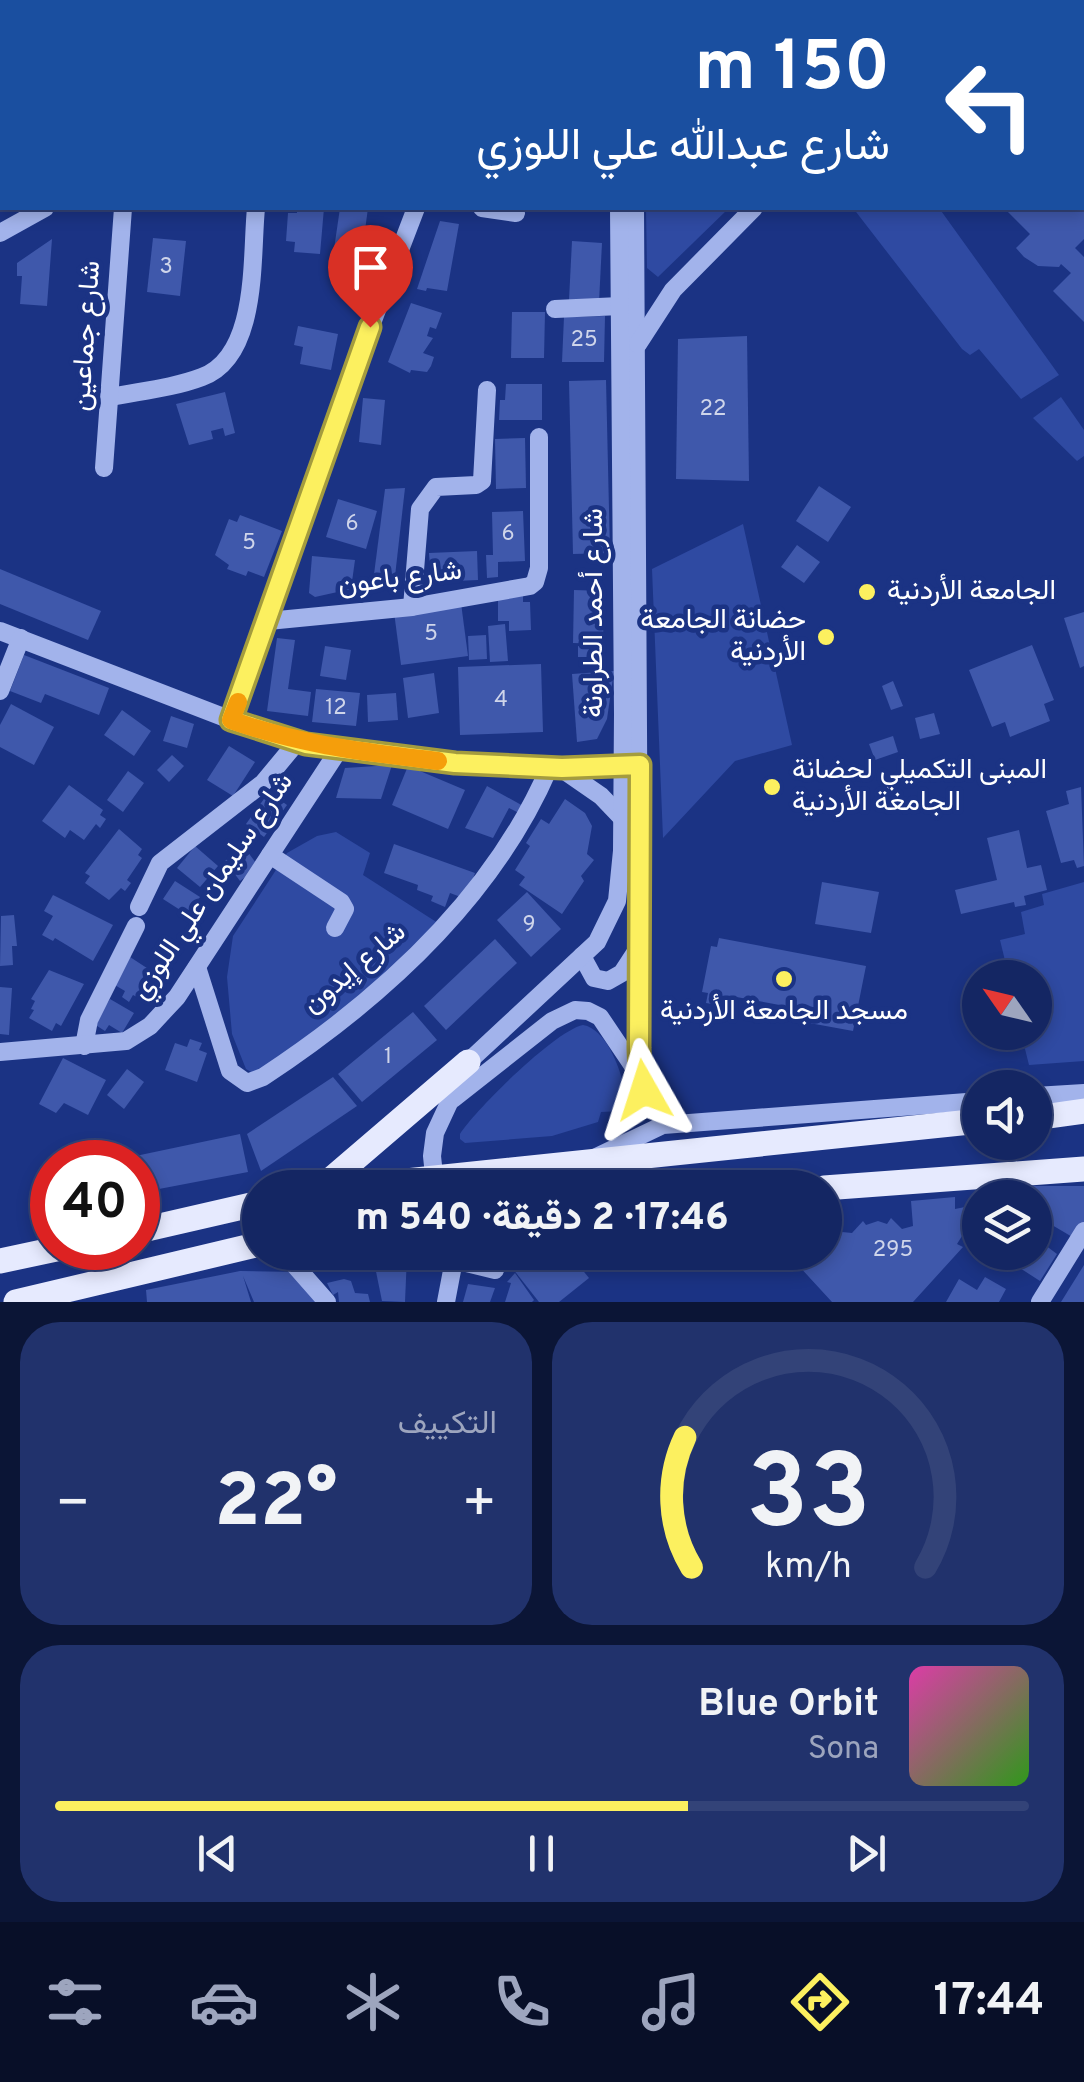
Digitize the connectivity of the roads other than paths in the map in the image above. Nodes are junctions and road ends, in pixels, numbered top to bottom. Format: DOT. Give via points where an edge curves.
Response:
graph roads {
  1 [pos="41,210"];
  2 [pos="123,210"];
  3 [pos="256,210"];
  4 [pos="415,210"];
  5 [pos="493,210"];
  6 [pos="619,210"];
  7 [pos="636,210"];
  8 [pos="752,210"];
  9 [pos="516,214"];
  10 [pos="0,233"];
  11 [pos="674,290"];
  12 [pos="636,293"];
  13 [pos="620,306"];
  14 [pos="556,309"];
  15 [pos="637,345"];
  16 [pos="487,390"];
  17 [pos="110,397"];
  18 [pos="538,438"];
  19 [pos="104,468"];
  20 [pos="412,607"];
  21 [pos="268,621"];
  22 [pos="0,630"];
  23 [pos="21,638"];
  24 [pos="0,691"];
  25 [pos="231,720"];
  26 [pos="297,742"];
  27 [pos="340,748"];
  28 [pos="630,765"];
  29 [pos="555,768"];
  30 [pos="622,818"];
  31 [pos="270,856"];
  32 [pos="335,928"];
  33 [pos="639,947"];
  34 [pos="582,956"];
  35 [pos="197,967"];
  36 [pos="84,1046"];
  37 [pos="0,1052"];
  38 [pos="468,1062"];
  39 [pos="640,1076"];
  40 [pos="1084,1092"];
  41 [pos="1052,1095"];
  42 [pos="962,1102"];
  43 [pos="448,1104"];
  44 [pos="1084,1112"];
  45 [pos="1052,1116"];
  46 [pos="962,1123"];
  47 [pos="674,1124"];
  48 [pos="588,1162"];
  49 [pos="1084,1169"];
  50 [pos="342,1170"];
  51 [pos="436,1170"];
  52 [pos="528,1170"];
  53 [pos="842,1187"];
  54 [pos="242,1208"];
  55 [pos="160,1225"];
  56 [pos="1084,1232"];
  57 [pos="242,1248"];
  58 [pos="30,1255"];
  59 [pos="0,1261"];
  60 [pos="299,1270"];
  61 [pos="452,1270"];
  62 [pos="16,1302"];
  63 [pos="327,1302"];
  64 [pos="446,1302"];
  65 [pos="1040,1302"];
  1 -- 10 [label="street"];
  2 -- 17 [label="street, شارع جماعين"];
  3 -- 17 [label="street" via="246,322 232,352 204,376"];
  4 -- 21 [label="street"];
  5 -- 9 [label="street"];
  6 -- 13 [label="street, شارع أحمد الطراونة"];
  7 -- 12 [label="street, شارع أحمد الطراونة"];
  8 -- 11 [label="street"];
  11 -- 12 [label="street"];
  11 -- 15 [label="street"];
  12 -- 15 [label="street, شارع أحمد الطراونة"];
  13 -- 14 [label="street"];
  13 -- 28 [label="street, شارع أحمد الطراونة"];
  15 -- 28 [label="street, شارع أحمد الطراونة"];
  16 -- 20 [label="street" via="483,478 436,488 422,504"];
  17 -- 19 [label="street, شارع جماعين"];
  18 -- 20 [label="street, شارع باعون" via="536,582"];
  20 -- 21 [label="street, شارع باعون"];
  21 -- 25 [label="street"];
  22 -- 23 [label="street"];
  23 -- 24 [label="street"];
  23 -- 25 [label="street"];
  25 -- 26 [label="street"];
  26 -- 27 [label="street"];
  26 -- 36 [label="street" via="263,782 160,863 92,1011"];
  27 -- 29 [label="street"];
  27 -- 31 [label="street, شارع سليمان علي اللوزي"];
  28 -- 29 [label="street"];
  28 -- 30 [label="street, شارع أحمد الطراونة"];
  28 -- 33 [label="street, شارع أحمد الطراونة"];
  29 -- 30 [label="street" via="601,796"];
  29 -- 35 [label="street, شارع إيدون" via="504,850 426,946 263,1077 247,1083 230,1071"];
  30 -- 34 [label="street, شارع أحمد الطراونة" via="617,901 597,942"];
  31 -- 32 [label="street" via="340,902 345,909"];
  31 -- 35 [label="street, شارع سليمان علي اللوزي"];
  33 -- 34 [label="street" via="608,982 594,978"];
  33 -- 39 [label="street, شارع أحمد الطراونة"];
  34 -- 38 [label="street, شارع أحمد الطراونة"];
  35 -- 36 [label="street, شارع سليمان علي اللوزي" via="142,1033"];
  36 -- 37 [label="street, شارع سليمان علي اللوزي"];
  38 -- 43 [label="street, شارع أحمد الطراونة"];
  38 -- 50 [label="main road"];
  39 -- 43 [label="street" via="600,1017 575,1010"];
  39 -- 47 [label="street" via="652,1102"];
  40 -- 41 [label="street"];
  42 -- 47 [label="street"];
  43 -- 51 [label="street, شارع أحمد الطراونة" via="433,1142"];
  44 -- 45 [label="main road"];
  46 -- 48 [label="main road"];
  47 -- 48 [label="street" via="654,1127"];
  48 -- 52 [label="main road"];
  49 -- 53 [label="main road"];
  54 -- 55 [label="main road"];
  56 -- 65 [label="street"];
  57 -- 62 [label="main road"];
  58 -- 59 [label="main road"];
  60 -- 63 [label="street"];
  61 -- 64 [label="street"];
}
